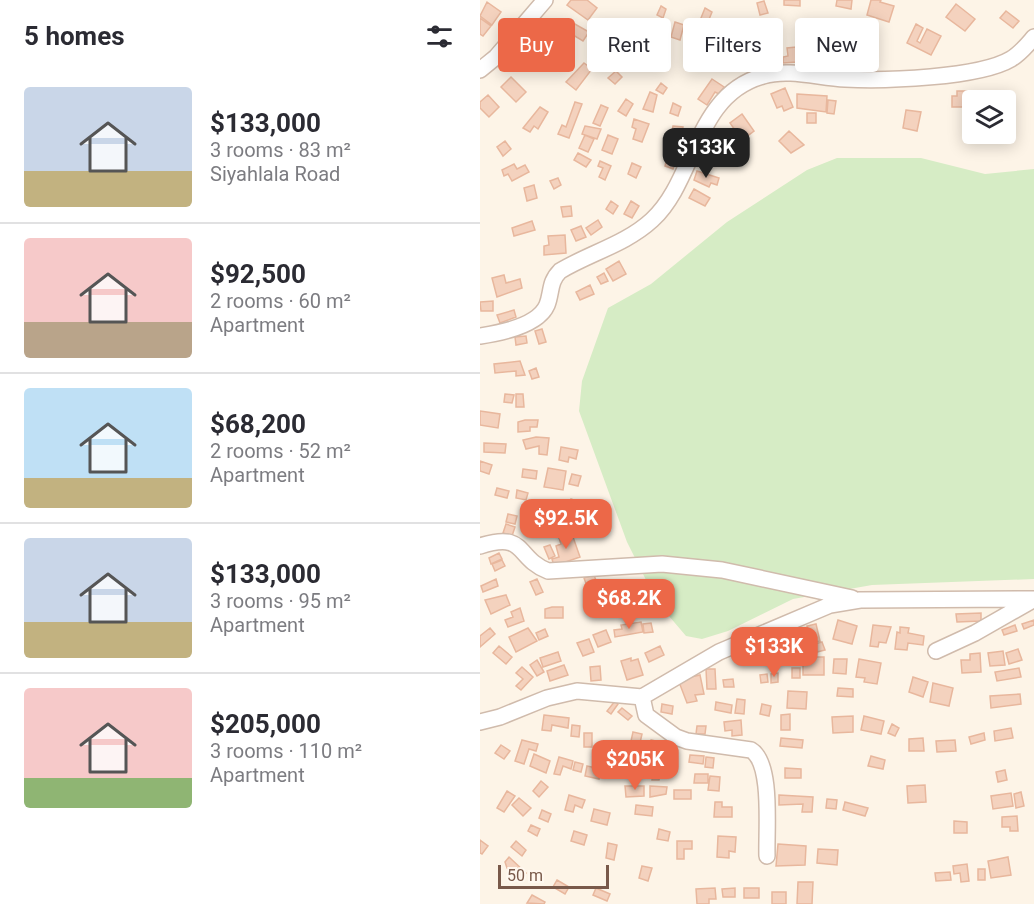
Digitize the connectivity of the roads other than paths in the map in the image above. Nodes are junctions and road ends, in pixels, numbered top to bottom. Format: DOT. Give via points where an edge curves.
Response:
graph roads {
  1 [pos="545,0"];
  2 [pos="1034,37"];
  3 [pos="480,70"];
  4 [pos="480,336"];
  5 [pos="480,546"];
  6 [pos="861,600"];
  7 [pos="1032,601"];
  8 [pos="936,651"];
  9 [pos="642,697"];
  10 [pos="480,722"];
  11 [pos="767,856"];
  1 -- 3 [label="street"];
  2 -- 4 [label="street" via="1012,59 981,70 872,79 764,75 754,80 734,91 716,110 664,207 652,220 631,236 560,271 552,281 549,300 540,315 513,328"];
  5 -- 6 [label="street" via="513,542 548,571 662,564 723,570"];
  6 -- 7 [label="street"];
  6 -- 9 [label="street" via="819,608 719,652"];
  7 -- 8 [label="street"];
  9 -- 10 [label="street" via="577,691"];
  9 -- 11 [label="street" via="646,715 676,737 752,750 759,755 765,769"];
}
